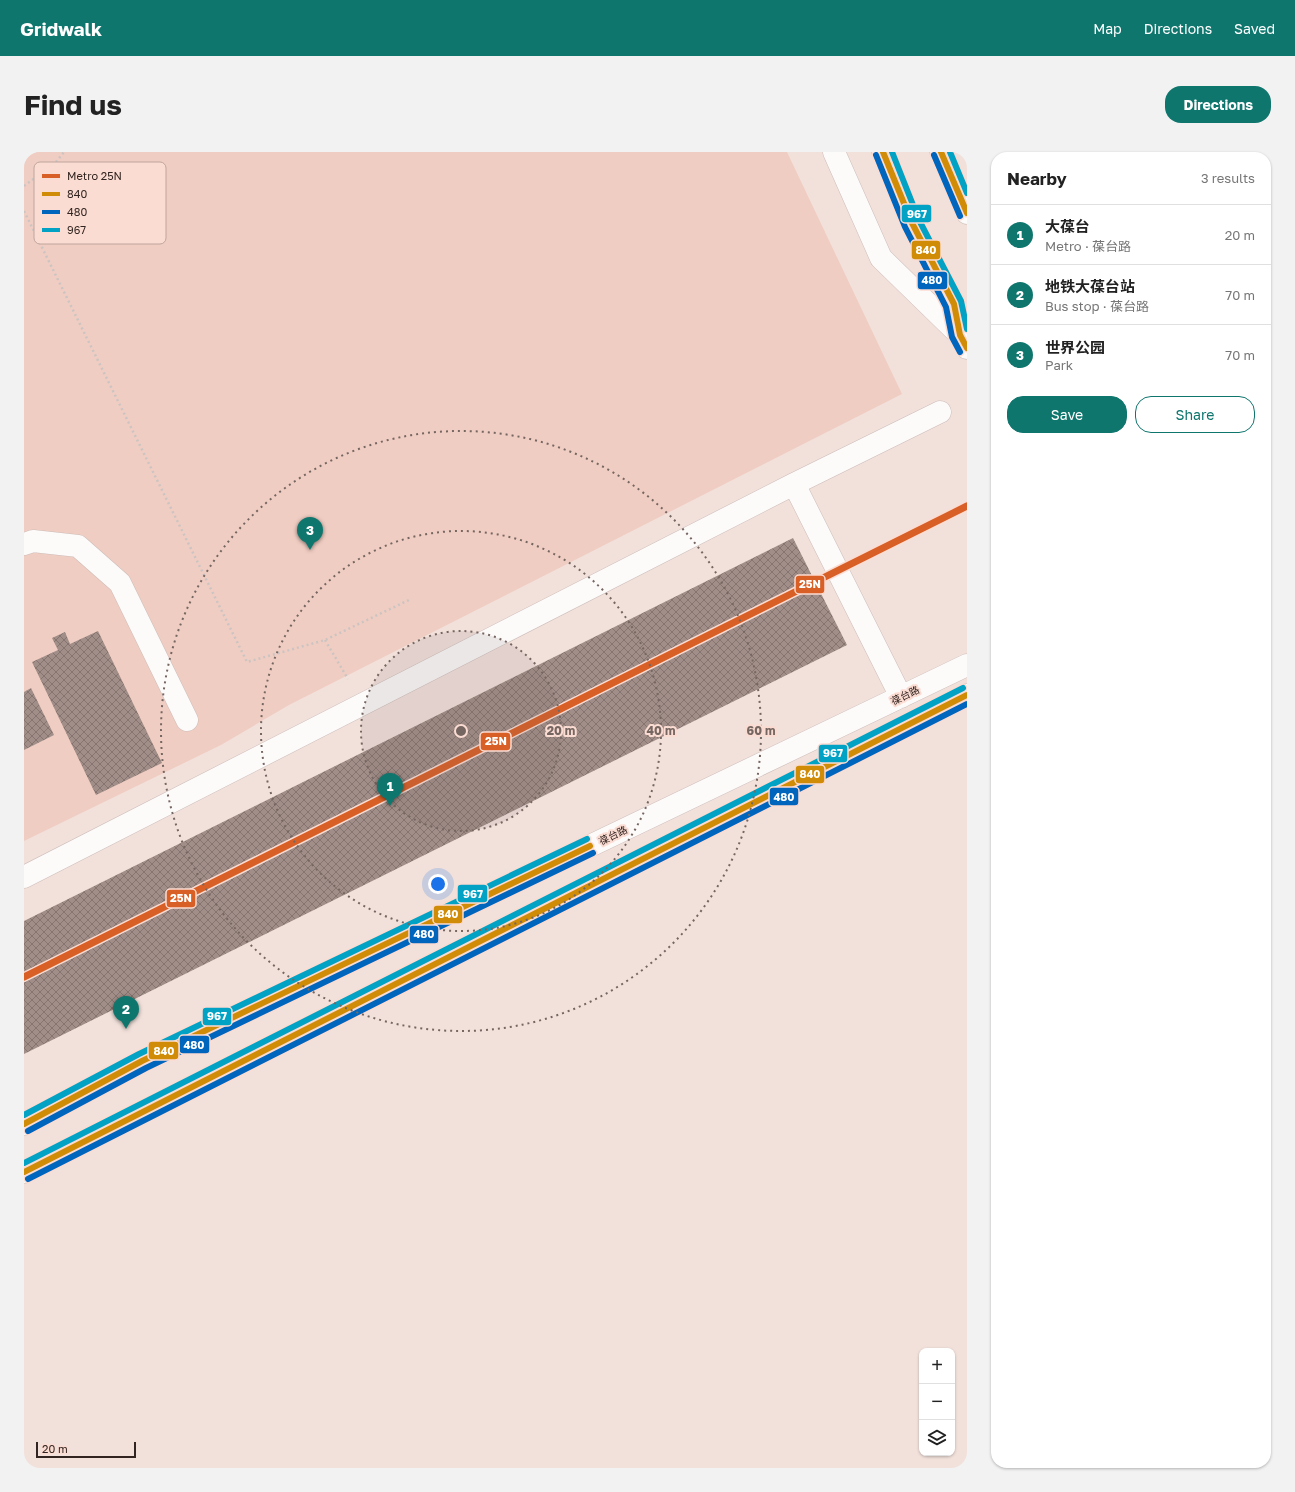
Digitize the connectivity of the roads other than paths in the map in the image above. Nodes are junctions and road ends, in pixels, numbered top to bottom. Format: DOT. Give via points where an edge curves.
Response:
graph roads {
  1 [pos="834,152"];
  2 [pos="883,152"];
  3 [pos="941,152"];
  4 [pos="967,213"];
  5 [pos="963,342"];
  6 [pos="940,412"];
  7 [pos="794,484"];
  8 [pos="24,544"];
  9 [pos="967,664"];
  10 [pos="967,695"];
  11 [pos="900,697"];
  12 [pos="187,720"];
  13 [pos="24,877"];
  14 [pos="24,1124"];
  15 [pos="24,1172"];
  1 -- 5 [label="street" via="881,258"];
  2 -- 5 [label="street" via="912,223 954,304"];
  3 -- 4 [label="street"];
  6 -- 7 [label="street"];
  7 -- 11 [label="street"];
  7 -- 13 [label="street"];
  8 -- 12 [label="street" via="33,541 78,546 120,583"];
  9 -- 11 [label="street, 葆台路"];
  10 -- 15 [label="street"];
  11 -- 14 [label="street, 葆台路" via="142,1061"];
}
